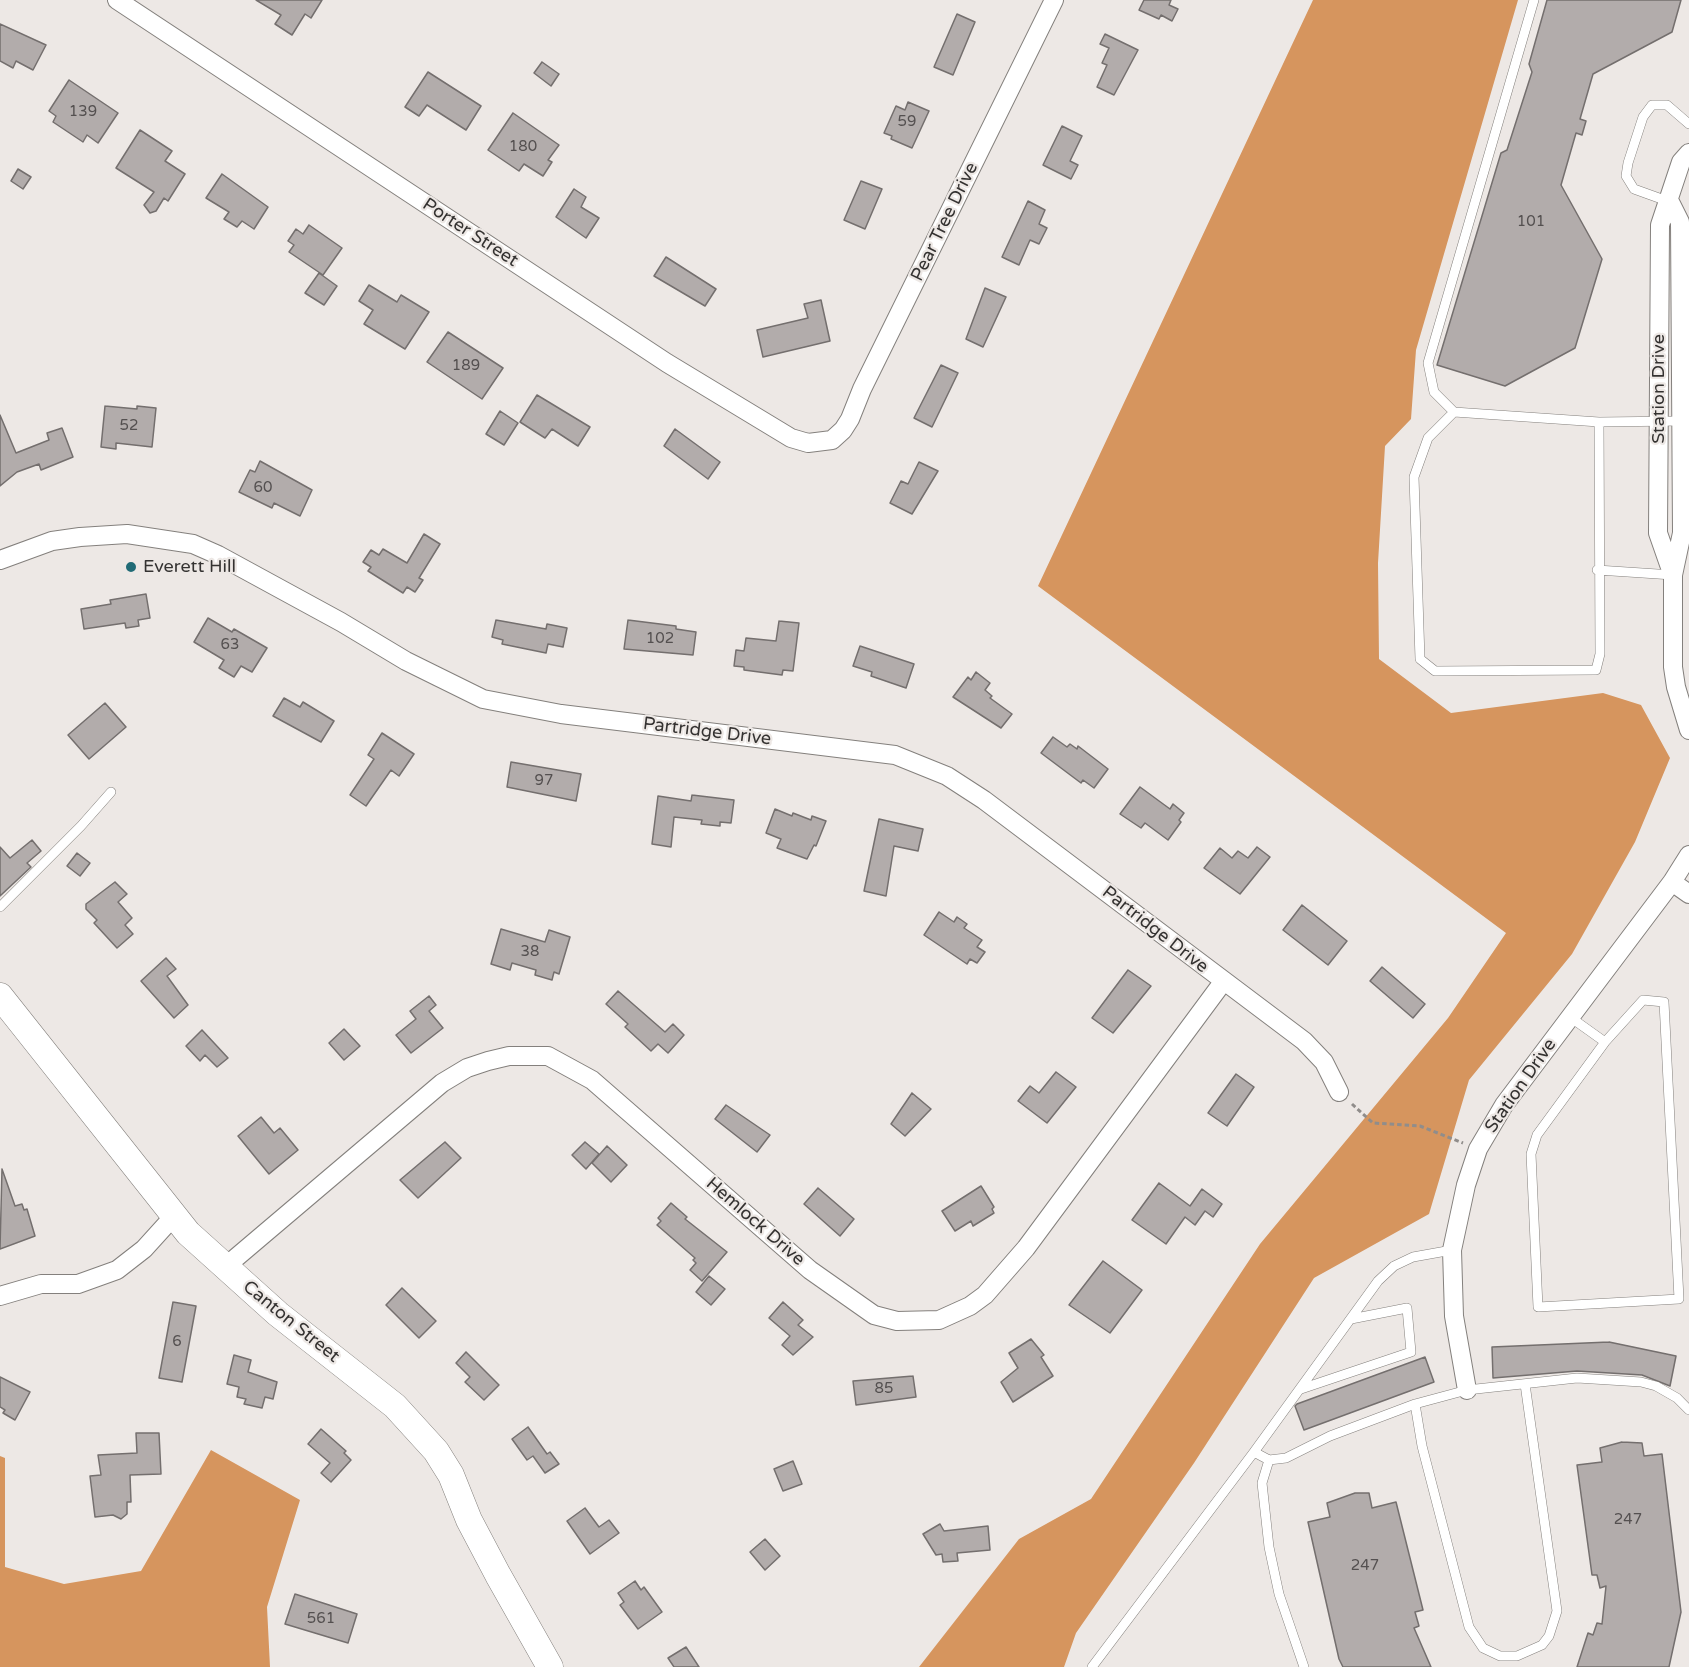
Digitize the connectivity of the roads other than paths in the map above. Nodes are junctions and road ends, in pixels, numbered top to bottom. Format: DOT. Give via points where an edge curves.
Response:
graph roads {
  1 [pos="117,0"];
  2 [pos="1054,0"];
  3 [pos="1534,0"];
  4 [pos="1689,124"];
  5 [pos="1689,153"];
  6 [pos="1670,202"];
  7 [pos="1454,412"];
  8 [pos="1659,421"];
  9 [pos="1680,421"];
  10 [pos="1599,422"];
  11 [pos="832,440"];
  12 [pos="0,560"];
  13 [pos="1598,570"];
  14 [pos="1672,575"];
  15 [pos="1689,730"];
  16 [pos="111,792"];
  17 [pos="1689,855"];
  18 [pos="1672,882"];
  19 [pos="1689,894"];
  20 [pos="0,907"];
  21 [pos="1223,982"];
  22 [pos="0,996"];
  23 [pos="1570,1017"];
  24 [pos="1605,1042"];
  25 [pos="1339,1092"];
  26 [pos="173,1217"];
  27 [pos="1452,1250"];
  28 [pos="225,1266"];
  29 [pos="0,1296"];
  30 [pos="1351,1318"];
  31 [pos="1525,1384"];
  32 [pos="1301,1389"];
  33 [pos="1467,1390"];
  34 [pos="1415,1404"];
  35 [pos="1689,1410"];
  36 [pos="1254,1452"];
  37 [pos="1269,1460"];
  38 [pos="550,1667"];
  39 [pos="1092,1667"];
  40 [pos="1304,1667"];
  1 -- 11 [label="street, Porter Street" via="677,368 791,438 808,444"];
  2 -- 11 [label="street, Pear Tree Drive" via="850,420"];
  3 -- 7 [label="lane" via="1428,363 1434,392"];
  4 -- 6 [label="lane" via="1667,105 1652,105 1643,117 1628,163 1626,176 1634,189"];
  5 -- 6 [label="street, Station Drive" via="1681,162"];
  6 -- 8 [label="street, Station Drive" via="1660,225"];
  6 -- 9 [label="street, Station Drive" via="1680,222"];
  7 -- 10 [label="lane"];
  7 -- 13 [label="lane" via="1428,438 1414,477 1420,659 1435,671 1596,670 1600,654"];
  8 -- 9 [label="lane"];
  8 -- 10 [label="lane"];
  8 -- 14 [label="street, Station Drive" via="1658,533"];
  9 -- 14 [label="street, Station Drive" via="1682,533"];
  10 -- 13 [label="lane"];
  12 -- 21 [label="street, Partridge Drive" via="51,541 80,537 128,534 193,544 483,699 561,714 896,755 947,776 984,800"];
  13 -- 14 [label="lane"];
  14 -- 15 [label="street, Station Drive" via="1672,667"];
  16 -- 20 [label="lane"];
  17 -- 18 [label="street, Station Drive"];
  18 -- 19 [label="street"];
  18 -- 23 [label="street, Station Drive"];
  21 -- 25 [label="street, Partridge Drive" via="1304,1041 1324,1062"];
  21 -- 28 [label="street, Hemlock Drive" via="1026,1248 986,1295 939,1320 897,1321 874,1315 810,1270 592,1080 548,1056 488,1061 442,1083"];
  22 -- 26 [label="main road, Canton Street"];
  23 -- 24 [label="lane"];
  23 -- 27 [label="street, Station Drive" via="1504,1105 1478,1149"];
  24 -- 24 [label="lane" via="1643,1000 1664,1002 1678,1299 1538,1307 1531,1154 1537,1135"];
  26 -- 28 [label="main road, Canton Street"];
  26 -- 29 [label="street" via="144,1249 117,1270 78,1284 41,1284"];
  27 -- 30 [label="lane" via="1413,1257 1394,1266"];
  27 -- 33 [label="street, Station Drive" via="1454,1316"];
  28 -- 38 [label="main road, Canton Street" via="278,1314 395,1406 436,1451 498,1575"];
  30 -- 32 [label="lane"];
  30 -- 32 [label="lane" via="1407,1308 1411,1352"];
  31 -- 33 [label="lane"];
  31 -- 34 [label="lane" via="1557,1611 1542,1645 1517,1656 1500,1656 1483,1648 1469,1627 1422,1446"];
  31 -- 35 [label="lane" via="1577,1378 1641,1382 1677,1398"];
  32 -- 36 [label="lane"];
  33 -- 34 [label="lane"];
  34 -- 37 [label="lane" via="1330,1436 1286,1458"];
  36 -- 37 [label="lane"];
  36 -- 39 [label="lane"];
  37 -- 40 [label="lane" via="1262,1483 1269,1547 1279,1594"];
}
